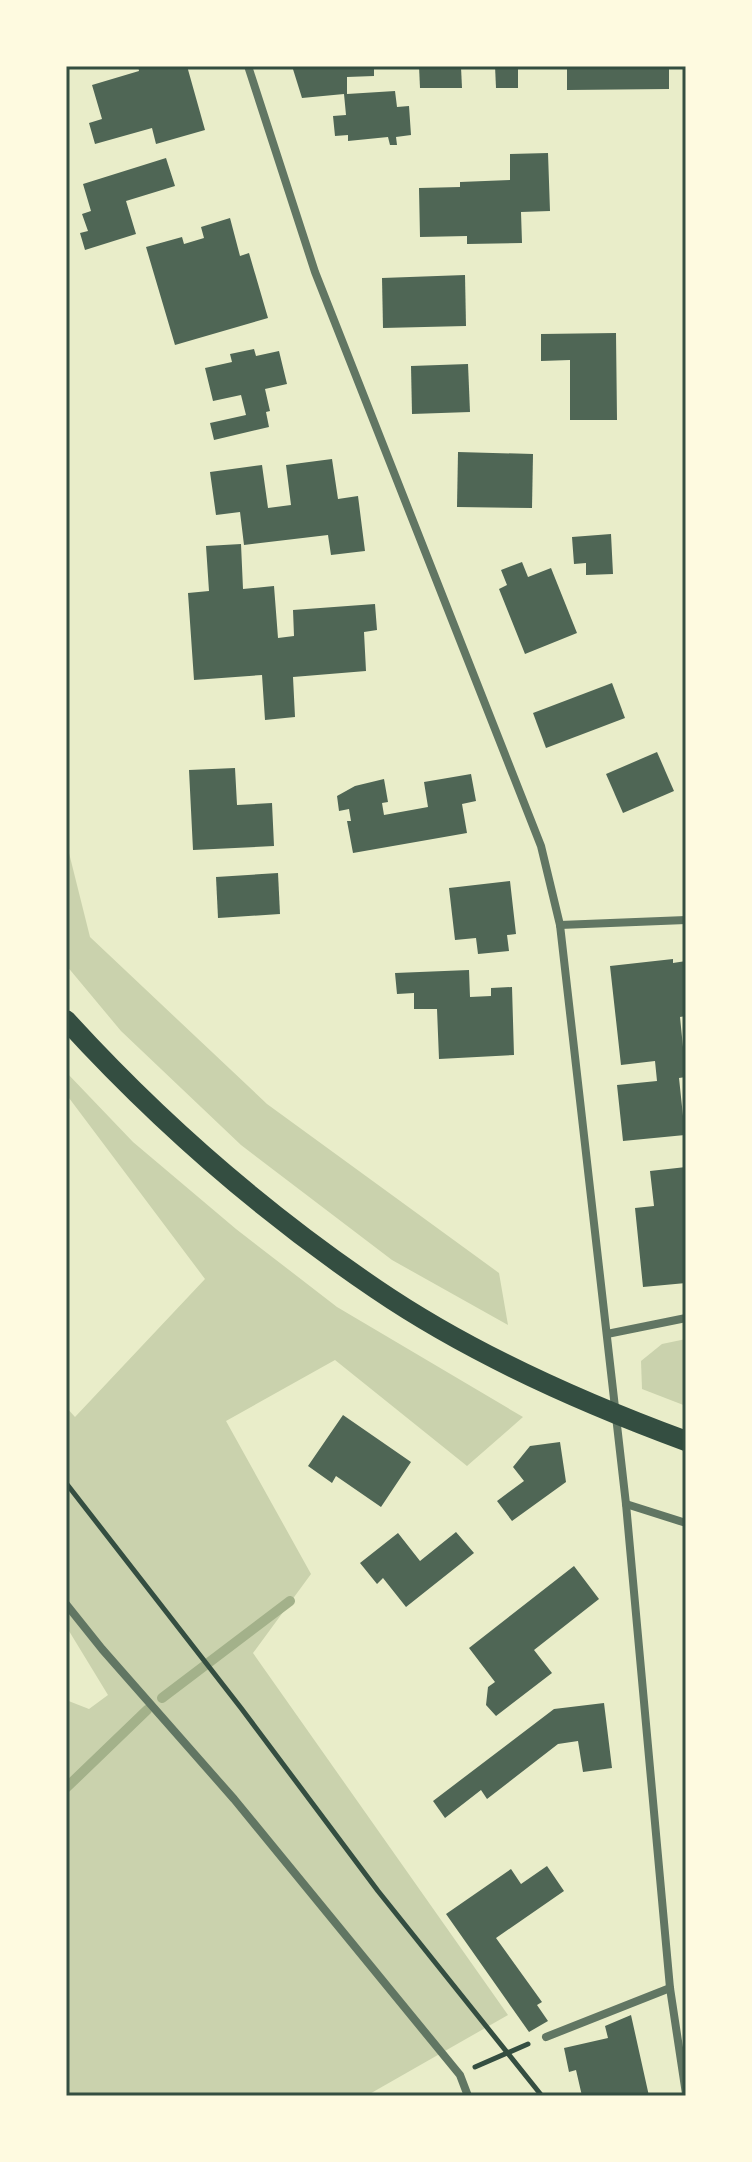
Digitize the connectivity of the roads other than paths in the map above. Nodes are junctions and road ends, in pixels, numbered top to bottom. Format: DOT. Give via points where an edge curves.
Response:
graph roads {
  1 [pos="248,66"];
  2 [pos="686,920"];
  3 [pos="560,925"];
  4 [pos="66,1020"];
  5 [pos="686,1318"];
  6 [pos="607,1334"];
  7 [pos="686,1441"];
  8 [pos="626,1504"];
  9 [pos="686,1523"];
  10 [pos="66,1604"];
  11 [pos="670,1988"];
  12 [pos="546,2037"];
  13 [pos="686,2094"];
  14 [pos="468,2096"];
  1 -- 3 [label="street" via="315,272 541,846"];
  2 -- 3 [label="street"];
  3 -- 6 [label="street"];
  4 -- 7 [label="main road" via="125,1083 245,1193 378,1290 551,1385"];
  5 -- 6 [label="street"];
  6 -- 8 [label="street"];
  8 -- 9 [label="street"];
  8 -- 11 [label="street"];
  10 -- 14 [label="street" via="264,1835 460,2075"];
  11 -- 12 [label="street"];
  11 -- 13 [label="street"];
}
